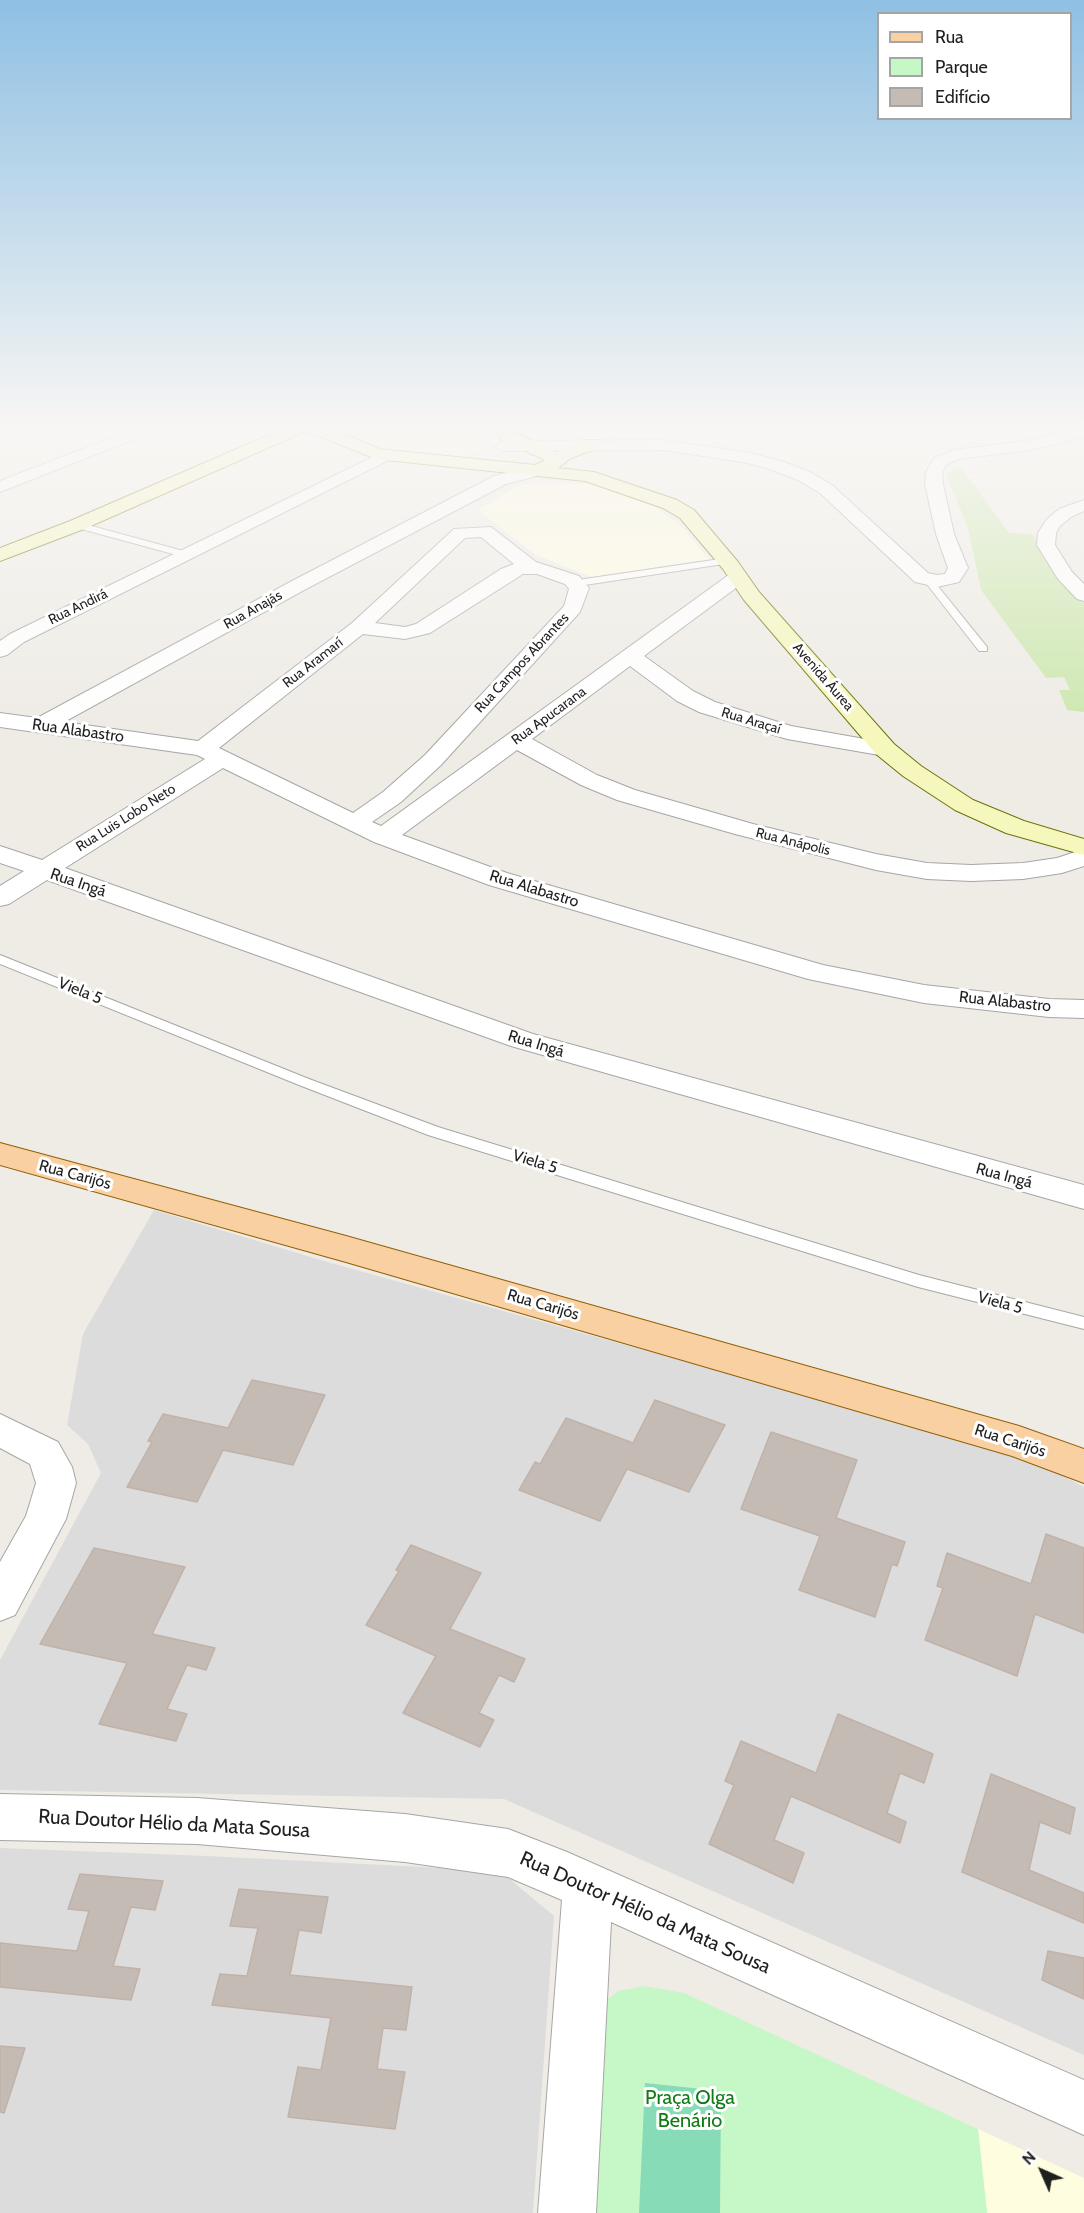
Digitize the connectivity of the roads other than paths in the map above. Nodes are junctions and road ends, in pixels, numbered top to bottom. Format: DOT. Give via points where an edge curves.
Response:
graph roads {
  1 [pos="74,526"];
  2 [pos="82,526"];
  3 [pos="241,526"];
  4 [pos="391,526"];
  5 [pos="697,526"];
  6 [pos="868,526"];
  7 [pos="943,526"];
  8 [pos="1051,526"];
  9 [pos="184,554"];
  10 [pos="0,555"];
  11 [pos="530,567"];
  12 [pos="738,579"];
  13 [pos="926,580"];
  14 [pos="578,583"];
  15 [pos="1084,595"];
  16 [pos="359,627"];
  17 [pos="983,649"];
  18 [pos="0,651"];
  19 [pos="631,657"];
  20 [pos="0,720"];
  21 [pos="40,726"];
  22 [pos="516,740"];
  23 [pos="885,749"];
  24 [pos="213,753"];
  25 [pos="354,823"];
  26 [pos="383,837"];
  27 [pos="1084,847"];
  28 [pos="0,854"];
  29 [pos="1084,857"];
  30 [pos="42,871"];
  31 [pos="0,898"];
  32 [pos="0,959"];
  33 [pos="1084,1009"];
  34 [pos="0,1154"];
  35 [pos="1084,1197"];
  36 [pos="1084,1323"];
  37 [pos="0,1429"];
  38 [pos="1084,1466"];
  39 [pos="0,1602"];
  40 [pos="0,1817"];
  41 [pos="588,1886"];
  42 [pos="1084,2108"];
  43 [pos="567,2213"];
  1 -- 10 [label="street"];
  2 -- 9 [label="lane"];
  3 -- 9 [label="street, Rua Andirá"];
  4 -- 21 [label="street, Rua Anajás" via="299,585"];
  5 -- 12 [label="street, Avenida Áurea"];
  6 -- 13 [label="street"];
  7 -- 13 [label="street" via="957,568 952,578"];
  8 -- 15 [label="street" via="1046,545 1065,575"];
  9 -- 18 [label="street, Rua Andirá" via="17,638"];
  11 -- 14 [label="street"];
  11 -- 16 [label="street" via="508,573 423,629 405,633"];
  11 -- 16 [label="street, Rua Aramarí" via="485,531 460,532"];
  12 -- 14 [label="lane"];
  12 -- 19 [label="street, Rua Apucarana"];
  12 -- 23 [label="street, Avenida Áurea"];
  13 -- 17 [label="lane"];
  14 -- 25 [label="street, Rua Campos Abrantes" via="573,608 433,760 392,797"];
  16 -- 24 [label="street, Rua Aramarí"];
  19 -- 22 [label="street, Rua Apucarana"];
  19 -- 23 [label="street, Rua Araçaí" via="707,707 787,732"];
  20 -- 21 [label="street, Rua Alabastro"];
  21 -- 24 [label="street, Rua Alabastro"];
  22 -- 26 [label="street, Rua Apucarana"];
  22 -- 29 [label="street, Rua Anápolis" via="589,780 626,795 744,830 876,862 927,871 1023,872"];
  23 -- 27 [label="street, Avenida Áurea" via="933,787 964,805"];
  24 -- 25 [label="street, Rua Alabastro"];
  24 -- 30 [label="street, Rua Luis Lobo Neto"];
  25 -- 26 [label="street, Rua Alabastro"];
  26 -- 33 [label="street, Rua Alabastro" via="498,879 818,974 924,994"];
  28 -- 30 [label="street, Rua Ingá"];
  30 -- 31 [label="street, Rua Luis Lobo Neto"];
  30 -- 35 [label="street, Rua Ingá" via="522,1040"];
  32 -- 36 [label="lane, Viela 5" via="433,1131 918,1281"];
  34 -- 38 [label="main road, Rua Carijós" via="1019,1442"];
  37 -- 39 [label="street" via="44,1453 56,1483 45,1519"];
  40 -- 41 [label="street, Rua Doutor Hélio da Mata Sousa" via="197,1821 405,1838 508,1853"];
  41 -- 42 [label="street, Rua Doutor Hélio da Mata Sousa"];
  41 -- 43 [label="street"];
}
